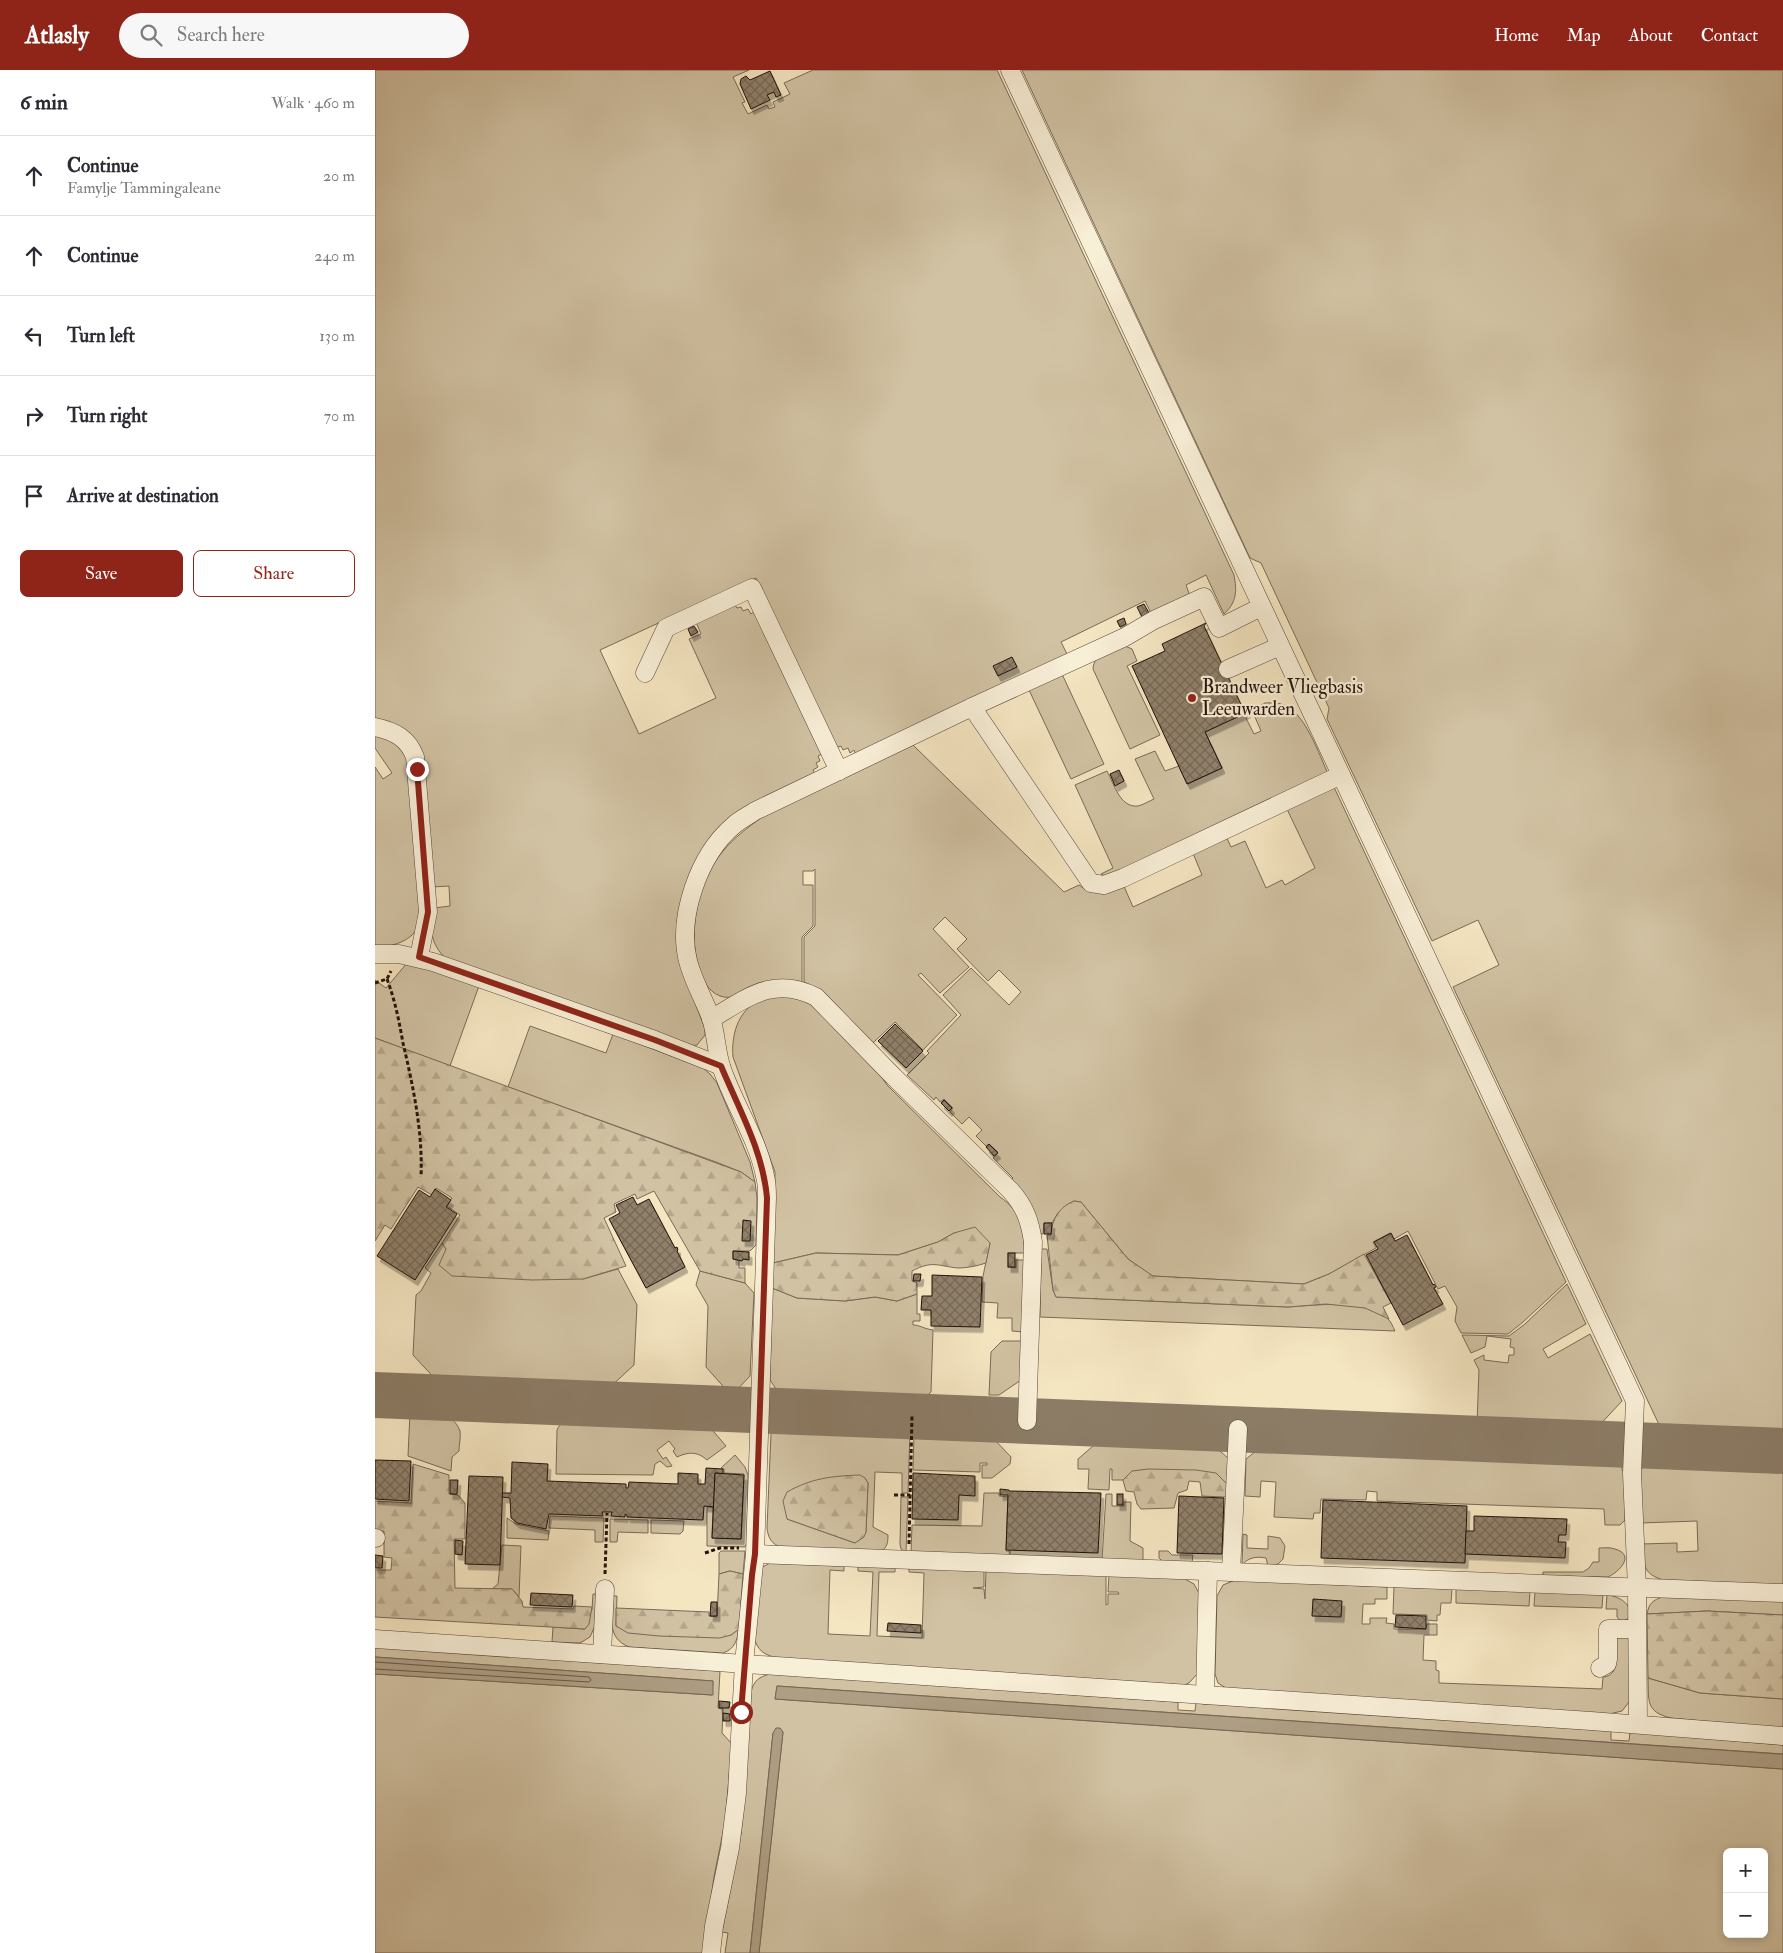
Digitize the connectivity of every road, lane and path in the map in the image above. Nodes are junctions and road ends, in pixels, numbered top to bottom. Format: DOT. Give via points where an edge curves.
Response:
graph roads {
  1 [pos="1010,70"];
  2 [pos="1261,607"];
  3 [pos="1280,646"];
  4 [pos="1228,669"];
  5 [pos="645,673"];
  6 [pos="972,707"];
  7 [pos="375,727"];
  8 [pos="839,771"];
  9 [pos="1341,775"];
  10 [pos="375,954"];
  11 [pos="419,957"];
  12 [pos="387,979"];
  13 [pos="711,1019"];
  14 [pos="721,1066"];
  15 [pos="421,1177"];
  16 [pos="913,1416"];
  17 [pos="1027,1421"];
  18 [pos="1238,1429"];
  19 [pos="895,1495"];
  20 [pos="910,1496"];
  21 [pos="607,1513"];
  22 [pos="705,1553"];
  23 [pos="755,1554"];
  24 [pos="909,1560"];
  25 [pos="1208,1571"];
  26 [pos="1231,1572"];
  27 [pos="1637,1588"];
  28 [pos="605,1589"];
  29 [pos="1783,1592"];
  30 [pos="1637,1629"];
  31 [pos="375,1639"];
  32 [pos="602,1654"];
  33 [pos="744,1664"];
  34 [pos="1600,1668"];
  35 [pos="1205,1695"];
  36 [pos="1638,1724"];
  37 [pos="1783,1736"];
  38 [pos="711,1953"];
  1 -- 2 [label="street"];
  2 -- 3 [label="street"];
  2 -- 6 [label="street" via="1219,628 1204,597"];
  3 -- 4 [label="street"];
  3 -- 9 [label="street"];
  5 -- 8 [label="street" via="666,628 752,588"];
  6 -- 8 [label="street"];
  6 -- 9 [label="street" via="1091,883 1104,885 1123,878"];
  7 -- 11 [label="street" via="405,739 415,757 428,912"];
  8 -- 13 [label="street" via="755,811 733,826 715,846 702,868 686,917 686,947 688,962"];
  9 -- 27 [label="street" via="1635,1401 1632,1472"];
  10 -- 11 [label="street"];
  11 -- 14 [label="street"];
  12 -- 15 [label="path" via="415,1102 422,1158"];
  13 -- 14 [label="street"];
  13 -- 17 [label="street" via="763,991 789,988 816,997 1023,1205 1033,1242"];
  14 -- 23 [label="street" via="759,1157 767,1198"];
  16 -- 20 [label="path"];
  18 -- 26 [label="street"];
  19 -- 20 [label="path"];
  20 -- 24 [label="path"];
  21 -- 28 [label="path"];
  22 -- 23 [label="path" via="720,1548 745,1549"];
  23 -- 24 [label="street"];
  23 -- 33 [label="street"];
  24 -- 25 [label="street"];
  25 -- 26 [label="street"];
  25 -- 35 [label="street"];
  26 -- 27 [label="street"];
  27 -- 29 [label="street"];
  27 -- 30 [label="street"];
  28 -- 32 [label="street"];
  30 -- 34 [label="street" via="1608,1629 1608,1659"];
  30 -- 36 [label="street"];
  31 -- 32 [label="street"];
  32 -- 33 [label="street"];
  33 -- 35 [label="street"];
  33 -- 38 [label="street" via="737,1793"];
  35 -- 36 [label="street"];
  36 -- 37 [label="street"];
}
